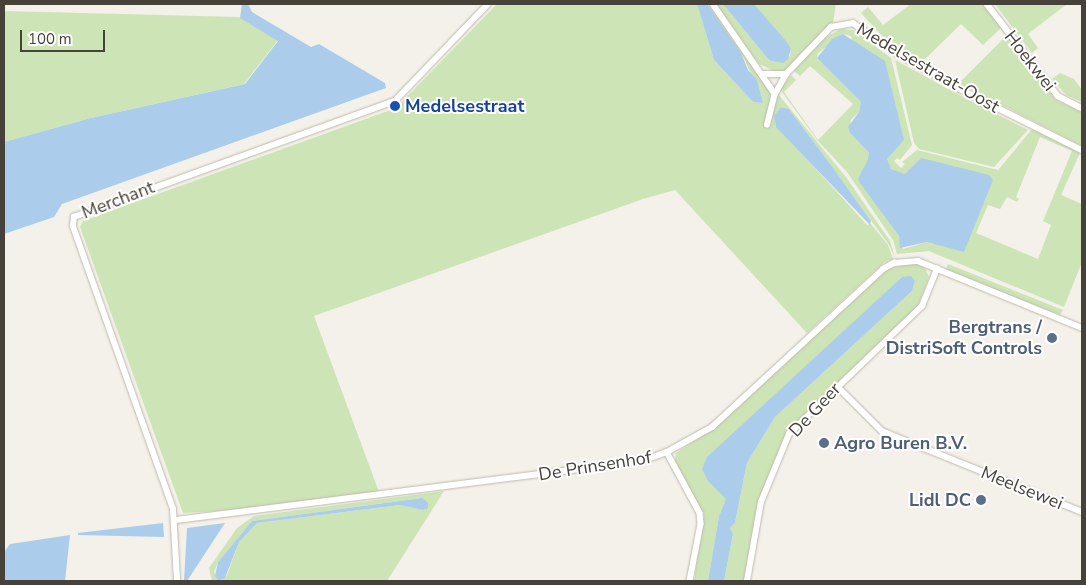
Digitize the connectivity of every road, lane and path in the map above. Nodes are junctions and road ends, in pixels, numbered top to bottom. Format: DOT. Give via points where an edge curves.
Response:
graph roads {
  1 [pos="488,4"];
  2 [pos="714,4"];
  3 [pos="986,4"];
  4 [pos="763,74"];
  5 [pos="786,74"];
  6 [pos="775,94"];
  7 [pos="1082,108"];
  8 [pos="768,125"];
  9 [pos="1082,150"];
  10 [pos="937,269"];
  11 [pos="1082,328"];
  12 [pos="837,386"];
  13 [pos="667,452"];
  14 [pos="1082,512"];
  15 [pos="176,520"];
  16 [pos="177,581"];
  17 [pos="690,581"];
  18 [pos="747,581"];
  1 -- 15 [label="street, Merchant" via="395,101 74,217 73,226"];
  2 -- 4 [label="street"];
  3 -- 7 [label="street, Hoekwei" via="1058,96"];
  4 -- 5 [label="street"];
  4 -- 6 [label="street"];
  5 -- 6 [label="street, Medelsestraat-Oost"];
  5 -- 9 [label="street, Medelsestraat-Oost" via="831,27 853,24 960,89"];
  6 -- 8 [label="street, Medelsestraat-Oost"];
  10 -- 11 [label="street, De Prinsenhof"];
  10 -- 12 [label="street, De Geer" via="922,306"];
  10 -- 13 [label="street, De Prinsenhof" via="915,260 889,265 712,427"];
  12 -- 14 [label="street, Meelsewei" via="882,431"];
  12 -- 18 [label="street, De Geer" via="789,434 762,502"];
  13 -- 15 [label="street, De Prinsenhof" via="642,461"];
  13 -- 17 [label="street" via="700,513 701,524"];
  15 -- 16 [label="street, Merchant"];
}
